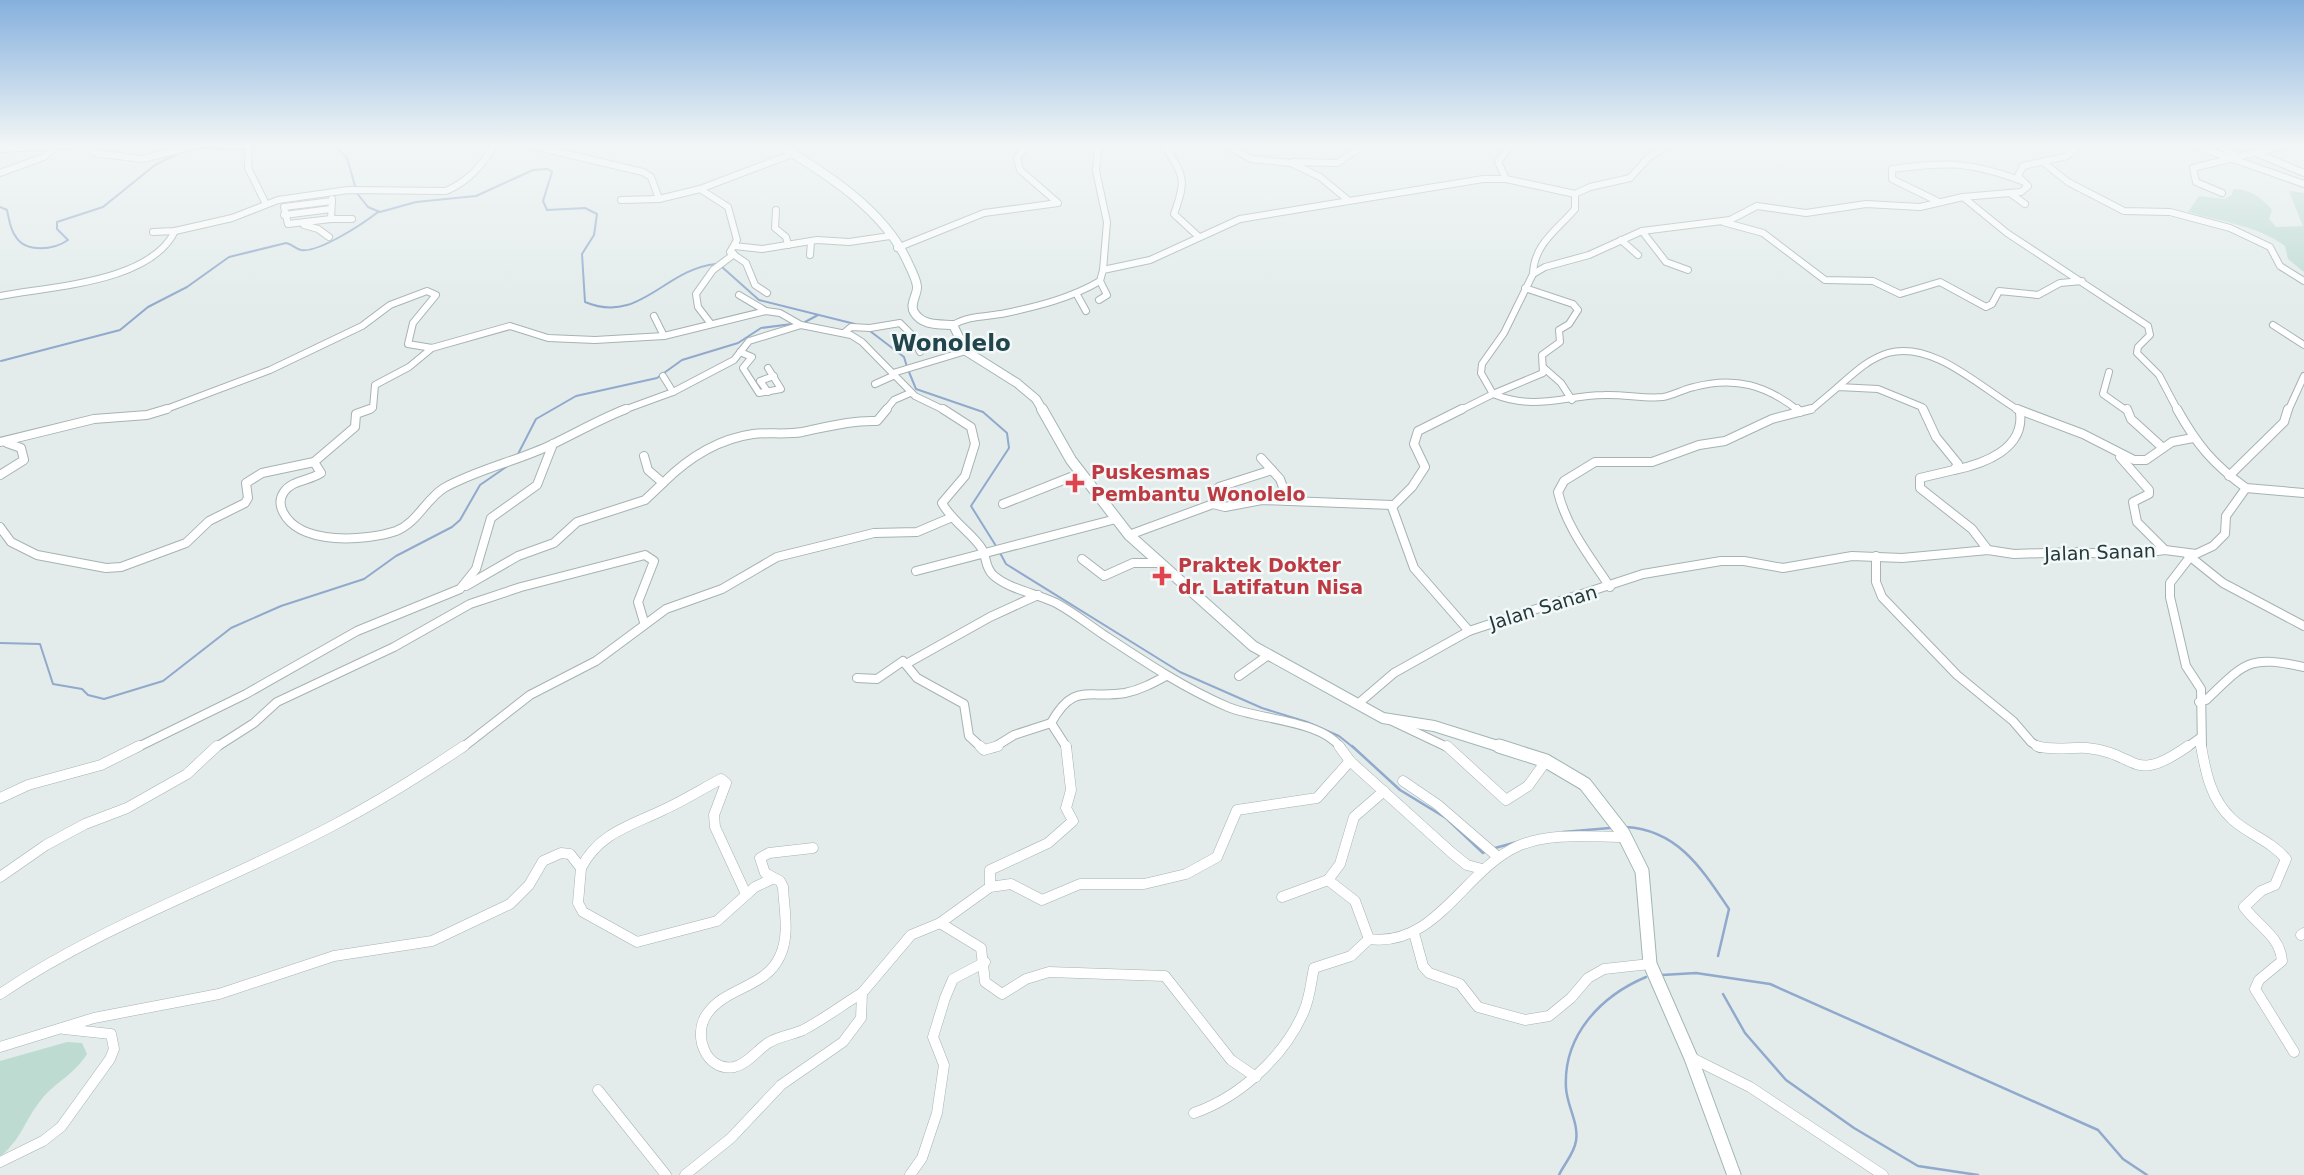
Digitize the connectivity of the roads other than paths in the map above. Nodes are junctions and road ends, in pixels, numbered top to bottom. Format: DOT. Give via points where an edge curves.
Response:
graph roads {
  1 [pos="264,200"];
  2 [pos="289,200"];
  3 [pos="621,200"];
  4 [pos="624,200"];
  5 [pos="717,200"];
  6 [pos="860,200"];
  7 [pos="1054,200"];
  8 [pos="1102,200"];
  9 [pos="1179,200"];
  10 [pos="1348,200"];
  11 [pos="1575,200"];
  12 [pos="1945,200"];
  13 [pos="1966,200"];
  14 [pos="2019,200"];
  15 [pos="2102,200"];
  16 [pos="332,201"];
  17 [pos="1937,201"];
  18 [pos="266,204"];
  19 [pos="2025,204"];
  20 [pos="331,209"];
  21 [pos="776,210"];
  22 [pos="284,215"];
  23 [pos="331,219"];
  24 [pos="352,219"];
  25 [pos="1721,221"];
  26 [pos="294,224"];
  27 [pos="174,231"];
  28 [pos="1642,231"];
  29 [pos="153,232"];
  30 [pos="890,236"];
  31 [pos="329,237"];
  32 [pos="1199,237"];
  33 [pos="1621,240"];
  34 [pos="811,242"];
  35 [pos="788,245"];
  36 [pos="897,248"];
  37 [pos="734,250"];
  38 [pos="810,255"];
  39 [pos="1638,255"];
  40 [pos="1103,270"];
  41 [pos="1688,270"];
  42 [pos="1533,274"];
  43 [pos="1100,281"];
  44 [pos="2082,281"];
  45 [pos="2304,281"];
  46 [pos="1525,288"];
  47 [pos="767,293"];
  48 [pos="1076,293"];
  49 [pos="738,295"];
  50 [pos="0,296"];
  51 [pos="1099,300"];
  52 [pos="766,311"];
  53 [pos="1086,311"];
  54 [pos="654,316"];
  55 [pos="711,324"];
  56 [pos="953,325"];
  57 [pos="2273,325"];
  58 [pos="802,326"];
  59 [pos="844,333"];
  60 [pos="664,336"];
  61 [pos="2304,345"];
  62 [pos="432,348"];
  63 [pos="740,352"];
  64 [pos="920,352"];
  65 [pos="966,352"];
  66 [pos="768,368"];
  67 [pos="1544,368"];
  68 [pos="2109,372"];
  69 [pos="894,374"];
  70 [pos="663,376"];
  71 [pos="774,376"];
  72 [pos="2304,376"];
  73 [pos="875,384"];
  74 [pos="1838,387"];
  75 [pos="673,392"];
  76 [pos="768,392"];
  77 [pos="911,393"];
  78 [pos="1493,394"];
  79 [pos="1572,400"];
  80 [pos="1800,412"];
  81 [pos="2021,412"];
  82 [pos="2193,438"];
  83 [pos="3,442"];
  84 [pos="553,444"];
  85 [pos="2163,448"];
  86 [pos="2115,452"];
  87 [pos="644,456"];
  88 [pos="1261,458"];
  89 [pos="314,462"];
  90 [pos="1272,470"];
  91 [pos="1954,470"];
  92 [pos="1081,473"];
  93 [pos="0,475"];
  94 [pos="2229,476"];
  95 [pos="663,483"];
  96 [pos="2246,488"];
  97 [pos="2304,493"];
  98 [pos="1288,501"];
  99 [pos="1003,504"];
  100 [pos="1213,504"];
  101 [pos="1392,505"];
  102 [pos="950,518"];
  103 [pos="1116,519"];
  104 [pos="0,527"];
  105 [pos="1129,535"];
  106 [pos="1988,550"];
  107 [pos="2165,550"];
  108 [pos="983,551"];
  109 [pos="1876,556"];
  110 [pos="2189,556"];
  111 [pos="1082,559"];
  112 [pos="1159,563"];
  113 [pos="916,571"];
  114 [pos="1610,587"];
  115 [pos="460,589"];
  116 [pos="1038,594"];
  117 [pos="644,622"];
  118 [pos="2304,626"];
  119 [pos="1469,631"];
  120 [pos="1266,656"];
  121 [pos="906,664"];
  122 [pos="2304,667"];
  123 [pos="1167,676"];
  124 [pos="1239,676"];
  125 [pos="857,678"];
  126 [pos="2199,702"];
  127 [pos="1359,703"];
  128 [pos="1390,720"];
  129 [pos="1051,723"];
  130 [pos="2200,738"];
  131 [pos="1350,761"];
  132 [pos="1546,761"];
  133 [pos="1403,781"];
  134 [pos="1384,791"];
  135 [pos="0,798"];
  136 [pos="1624,835"];
  137 [pos="813,848"];
  138 [pos="1496,856"];
  139 [pos="581,867"];
  140 [pos="1482,869"];
  141 [pos="0,877"];
  142 [pos="774,878"];
  143 [pos="1328,880"];
  144 [pos="990,887"];
  145 [pos="746,894"];
  146 [pos="1282,897"];
  147 [pos="940,923"];
  148 [pos="1415,933"];
  149 [pos="1369,939"];
  150 [pos="985,962"];
  151 [pos="1650,964"];
  152 [pos="862,993"];
  153 [pos="0,994"];
  154 [pos="59,1029"];
  155 [pos="0,1047"];
  156 [pos="2294,1052"];
  157 [pos="1691,1058"];
  158 [pos="1256,1077"];
  159 [pos="598,1090"];
  160 [pos="1194,1113"];
  161 [pos="0,1162"];
  162 [pos="666,1175"];
  163 [pos="685,1175"];
  164 [pos="909,1175"];
  165 [pos="1734,1175"];
  166 [pos="1883,1175"];
  1 -- 18 [label="street"];
  2 -- 18 [label="street"];
  3 -- 4 [label="street"];
  5 -- 37 [label="street" via="728,207 737,240"];
  6 -- 30 [label="main road"];
  7 -- 36 [label="street" via="1058,203 984,213"];
  8 -- 40 [label="street" via="1106,217"];
  9 -- 32 [label="street" via="1174,214"];
  10 -- 32 [label="street" via="1240,219"];
  11 -- 42 [label="street" via="1575,209 1547,236 1533,261"];
  12 -- 17 [label="street"];
  13 -- 44 [label="street" via="2007,233"];
  14 -- 19 [label="street"];
  15 -- 45 [label="street" via="2124,211 2170,212 2230,228 2270,247 2280,266"];
  16 -- 20 [label="street"];
  16 -- 22 [label="street" via="284,206"];
  17 -- 25 [label="street" via="1920,207 1866,204 1806,213 1757,206"];
  18 -- 27 [label="street" via="232,218"];
  20 -- 22 [label="street"];
  20 -- 23 [label="street"];
  21 -- 35 [label="street" via="775,228"];
  22 -- 26 [label="street" via="288,224"];
  23 -- 24 [label="street"];
  23 -- 26 [label="street"];
  25 -- 28 [label="street"];
  25 -- 44 [label="street" via="1765,234 1819,278 1873,281 1900,294 1940,282 1986,307 1999,291 2038,295 2060,283"];
  26 -- 31 [label="street" via="318,229"];
  27 -- 29 [label="street"];
  27 -- 50 [label="street" via="165,249 134,265 89,280"];
  28 -- 33 [label="street"];
  28 -- 41 [label="street" via="1666,262"];
  30 -- 34 [label="street"];
  30 -- 36 [label="main road"];
  32 -- 40 [label="street" via="1150,260"];
  33 -- 39 [label="street"];
  33 -- 42 [label="street"];
  34 -- 35 [label="street"];
  34 -- 38 [label="street"];
  35 -- 37 [label="street"];
  36 -- 56 [label="main road" via="917,286 914,313 929,324"];
  37 -- 47 [label="street" via="746,263 755,285"];
  37 -- 55 [label="street" via="696,294 698,307"];
  40 -- 43 [label="street"];
  42 -- 46 [label="street"];
  43 -- 48 [label="street"];
  43 -- 51 [label="street" via="1107,295"];
  44 -- 82 [label="street" via="2148,326 2150,335 2137,353 2159,375"];
  46 -- 67 [label="street" via="1577,307 1572,321 1559,330 1560,342 1542,355"];
  46 -- 78 [label="street" via="1504,334 1482,364 1481,373"];
  48 -- 53 [label="street"];
  48 -- 56 [label="street"];
  49 -- 52 [label="street"];
  52 -- 55 [label="street"];
  52 -- 58 [label="street" via="780,313"];
  54 -- 60 [label="street"];
  55 -- 60 [label="street"];
  56 -- 65 [label="main road"];
  57 -- 61 [label="street"];
  58 -- 59 [label="street"];
  58 -- 63 [label="street" via="749,341"];
  59 -- 64 [label="street" via="851,327 900,323"];
  59 -- 69 [label="street" via="862,342"];
  60 -- 62 [label="street" via="548,338 510,326"];
  62 -- 83 [label="street" via="408,344 407,335 422,307 436,295 427,291 390,305 362,326 270,370 169,409 94,419"];
  62 -- 89 [label="street" via="375,385 372,409 356,414 355,427"];
  63 -- 75 [label="street" via="725,366"];
  63 -- 76 [label="street" via="752,357 743,368 759,393"];
  65 -- 69 [label="street"];
  65 -- 92 [label="main road" via="1003,373 1036,400"];
  66 -- 71 [label="street"];
  67 -- 78 [label="street" via="1540,376"];
  67 -- 79 [label="street"];
  68 -- 85 [label="street" via="2104,394 2126,408 2131,419"];
  69 -- 73 [label="street"];
  69 -- 77 [label="street"];
  70 -- 75 [label="street"];
  71 -- 76 [label="street" via="781,389"];
  71 -- 76 [label="street" via="760,381"];
  72 -- 94 [label="street" via="2284,422"];
  74 -- 80 [label="street" via="1812,409"];
  74 -- 81 [label="street" via="1868,363 1909,349 1940,360"];
  74 -- 91 [label="street" via="1888,391 1922,407 1936,437 1956,460"];
  75 -- 84 [label="street" via="596,420"];
  77 -- 95 [label="street" via="894,400 877,421 854,419 728,442 683,465"];
  77 -- 102 [label="street" via="959,417 974,436 965,476 944,497 944,511"];
  78 -- 79 [label="street" via="1525,405"];
  78 -- 101 [label="street" via="1418,431 1414,444 1424,467 1412,487"];
  79 -- 80 [label="street" via="1597,395 1661,397 1692,386 1744,382 1771,390"];
  80 -- 114 [label="street" via="1652,462 1595,462 1564,481 1558,492 1560,502"];
  81 -- 86 [label="street" via="2083,434"];
  81 -- 91 [label="street" via="2020,436 1981,463"];
  82 -- 85 [label="street"];
  82 -- 94 [label="street"];
  83 -- 93 [label="street" via="21,447 24,460"];
  84 -- 89 [label="street" via="442,489 408,524 378,535 317,538 283,515 280,499 284,491 321,473"];
  84 -- 115 [label="street" via="537,485 491,518 476,569"];
  85 -- 86 [label="street" via="2144,461"];
  86 -- 107 [label="street" via="2149,490 2133,502 2137,523"];
  87 -- 95 [label="street" via="648,470"];
  88 -- 90 [label="street"];
  89 -- 104 [label="street" via="255,475 246,483 244,503 209,521 195,538 121,567 37,555 10,542"];
  90 -- 98 [label="street"];
  90 -- 100 [label="street" via="1219,487"];
  91 -- 106 [label="street" via="1923,476 1920,488 1972,529"];
  92 -- 99 [label="street"];
  92 -- 103 [label="main road"];
  94 -- 96 [label="street"];
  95 -- 115 [label="street" via="641,505 576,522 555,542 516,557"];
  96 -- 97 [label="street"];
  96 -- 110 [label="street" via="2226,516 2226,530 2220,539 2206,551"];
  98 -- 100 [label="street"];
  98 -- 101 [label="street"];
  100 -- 105 [label="street"];
  101 -- 119 [label="street" via="1413,568"];
  102 -- 108 [label="street"];
  102 -- 117 [label="street" via="917,532 874,533 777,557 723,589 682,601"];
  103 -- 105 [label="main road"];
  103 -- 108 [label="street"];
  105 -- 112 [label="main road"];
  106 -- 107 [label="street, Jalan Sanan" via="2118,555"];
  106 -- 109 [label="street, Jalan Sanan"];
  107 -- 110 [label="street, Jalan Sanan"];
  108 -- 113 [label="street"];
  108 -- 116 [label="street" via="991,573"];
  109 -- 114 [label="street, Jalan Sanan" via="1783,568 1721,561 1653,572"];
  109 -- 130 [label="street" via="1876,582 1882,597 1957,676 2036,746 2089,748 2144,767 2164,763"];
  110 -- 118 [label="street" via="2223,583"];
  110 -- 126 [label="street" via="2169,589 2184,660 2201,689"];
  111 -- 112 [label="street" via="1104,576 1133,563"];
  112 -- 120 [label="main road"];
  114 -- 119 [label="street, Jalan Sanan"];
  115 -- 135 [label="street" via="358,631 112,761 27,785"];
  116 -- 121 [label="street"];
  116 -- 123 [label="street"];
  117 -- 141 [label="street" via="638,605 654,561 645,555 477,601 394,647 277,702 187,774 46,845"];
  117 -- 153 [label="street" via="596,661 530,695 410,783 331,827 127,921"];
  119 -- 127 [label="street, Jalan Sanan" via="1394,673"];
  120 -- 124 [label="street"];
  120 -- 127 [label="main road"];
  121 -- 125 [label="street" via="898,663 877,679"];
  121 -- 129 [label="street" via="917,678 964,704 969,736 984,750"];
  122 -- 126 [label="street" via="2257,658"];
  123 -- 129 [label="street" via="1124,693 1076,694 1059,707"];
  123 -- 131 [label="street" via="1245,713 1318,730 1335,740"];
  126 -- 130 [label="street"];
  127 -- 128 [label="main road"];
  128 -- 132 [label="main road" via="1434,726"];
  128 -- 132 [label="street" via="1447,746 1506,800 1528,786"];
  129 -- 144 [label="street" via="1067,748 1071,790 1066,808 1073,821 1048,843 990,870"];
  130 -- 156 [label="street" via="2208,785 2225,813 2286,855 2275,885 2244,907 2275,938 2282,953 2282,961 2255,989"];
  131 -- 134 [label="street"];
  131 -- 144 [label="street" via="1317,798 1237,810 1217,857 1179,877 1144,884 1080,884 1042,900 1011,884"];
  132 -- 136 [label="main road" via="1585,784"];
  133 -- 138 [label="street"];
  134 -- 140 [label="street" via="1462,862"];
  134 -- 143 [label="street" via="1354,817 1340,864"];
  136 -- 138 [label="street" via="1532,841"];
  136 -- 151 [label="main road" via="1642,871"];
  137 -- 142 [label="street" via="762,856 762,869"];
  138 -- 140 [label="street"];
  139 -- 145 [label="street" via="578,903 583,912 637,942 717,921"];
  139 -- 145 [label="street" via="589,852 610,833 721,779 726,783 715,827"];
  139 -- 154 [label="street" via="570,854 552,855 510,904 432,941 334,956 219,994"];
  140 -- 148 [label="street"];
  142 -- 145 [label="street"];
  142 -- 152 [label="street" via="783,887 785,939 780,957 757,983 719,1003 704,1017 702,1047 710,1063 719,1068 738,1066 769,1043 802,1031"];
  143 -- 146 [label="street"];
  143 -- 149 [label="street" via="1351,896"];
  144 -- 147 [label="street"];
  147 -- 150 [label="street" via="976,943"];
  147 -- 152 [label="street" via="904,940"];
  148 -- 149 [label="street" via="1392,940"];
  148 -- 151 [label="street" via="1429,974 1460,985 1478,1007 1525,1020 1549,1016 1588,978 1604,969"];
  149 -- 158 [label="street" via="1350,959 1314,968 1304,1011"];
  150 -- 158 [label="street" via="985,982 1002,994 1049,972 1165,976 1231,1060"];
  150 -- 164 [label="street" via="953,979 945,998 933,1037 944,1065 937,1113 922,1158"];
  151 -- 157 [label="main road"];
  152 -- 163 [label="street" via="861,1018 843,1042 781,1085 731,1138"];
  154 -- 155 [label="street"];
  154 -- 161 [label="street" via="111,1034 114,1048 61,1127"];
  157 -- 165 [label="main road"];
  157 -- 166 [label="street" via="1750,1087"];
  158 -- 160 [label="street"];
  159 -- 162 [label="street"];
}
